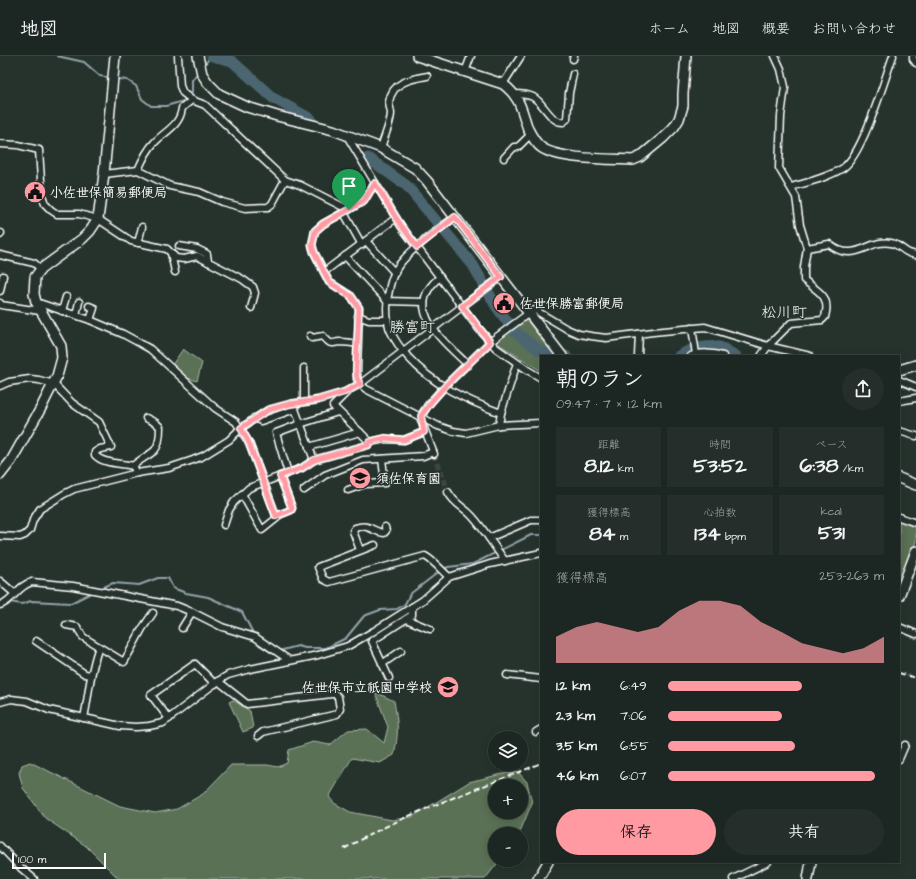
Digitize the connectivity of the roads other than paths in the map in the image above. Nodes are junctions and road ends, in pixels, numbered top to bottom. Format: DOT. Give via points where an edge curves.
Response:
graph roads {
  1 [pos="114,56"];
  2 [pos="178,56"];
  3 [pos="198,56"];
  4 [pos="417,56"];
  5 [pos="470,56"];
  6 [pos="521,56"];
  7 [pos="686,56"];
  8 [pos="775,56"];
  9 [pos="893,56"];
  10 [pos="913,56"];
  11 [pos="916,63"];
  12 [pos="465,72"];
  13 [pos="572,74"];
  14 [pos="427,76"];
  15 [pos="503,84"];
  16 [pos="514,94"];
  17 [pos="190,99"];
  18 [pos="531,134"];
  19 [pos="347,136"];
  20 [pos="0,144"];
  21 [pos="382,148"];
  22 [pos="504,158"];
  23 [pos="138,170"];
  24 [pos="104,174"];
  25 [pos="285,180"];
  26 [pos="375,183"];
  27 [pos="791,187"];
  28 [pos="346,211"];
  29 [pos="455,217"];
  30 [pos="396,218"];
  31 [pos="98,219"];
  32 [pos="142,227"];
  33 [pos="138,243"];
  34 [pos="364,243"];
  35 [pos="178,246"];
  36 [pos="417,247"];
  37 [pos="807,248"];
  38 [pos="171,253"];
  39 [pos="0,255"];
  40 [pos="916,255"];
  41 [pos="345,256"];
  42 [pos="208,262"];
  43 [pos="41,269"];
  44 [pos="174,272"];
  45 [pos="324,272"];
  46 [pos="395,273"];
  47 [pos="3,276"];
  48 [pos="440,277"];
  49 [pos="501,277"];
  50 [pos="0,291"];
  51 [pos="66,297"];
  52 [pos="387,301"];
  53 [pos="36,302"];
  54 [pos="79,302"];
  55 [pos="424,302"];
  56 [pos="0,303"];
  57 [pos="89,306"];
  58 [pos="462,306"];
  59 [pos="251,308"];
  60 [pos="40,311"];
  61 [pos="62,311"];
  62 [pos="529,313"];
  63 [pos="76,315"];
  64 [pos="358,316"];
  65 [pos="90,320"];
  66 [pos="387,320"];
  67 [pos="692,328"];
  68 [pos="432,329"];
  69 [pos="639,334"];
  70 [pos="310,336"];
  71 [pos="490,342"];
  72 [pos="358,344"];
  73 [pos="768,346"];
  74 [pos="403,351"];
  75 [pos="560,353"];
  76 [pos="638,355"];
  77 [pos="693,355"];
  78 [pos="716,355"];
  79 [pos="762,355"];
  80 [pos="806,355"];
  81 [pos="516,363"];
  82 [pos="468,365"];
  83 [pos="916,365"];
  84 [pos="900,370"];
  85 [pos="302,372"];
  86 [pos="540,377"];
  87 [pos="900,380"];
  88 [pos="54,384"];
  89 [pos="360,384"];
  90 [pos="0,386"];
  91 [pos="444,387"];
  92 [pos="916,387"];
  93 [pos="348,391"];
  94 [pos="916,398"];
  95 [pos="900,401"];
  96 [pos="304,402"];
  97 [pos="338,412"];
  98 [pos="501,413"];
  99 [pos="421,416"];
  100 [pos="146,418"];
  101 [pos="254,418"];
  102 [pos="540,423"];
  103 [pos="300,424"];
  104 [pos="499,426"];
  105 [pos="241,428"];
  106 [pos="900,431"];
  107 [pos="360,432"];
  108 [pos="424,432"];
  109 [pos="916,436"];
  110 [pos="370,442"];
  111 [pos="309,447"];
  112 [pos="382,459"];
  113 [pos="314,460"];
  114 [pos="133,466"];
  115 [pos="137,473"];
  116 [pos="288,473"];
  117 [pos="0,475"];
  118 [pos="280,476"];
  119 [pos="900,478"];
  120 [pos="264,482"];
  121 [pos="916,485"];
  122 [pos="304,490"];
  123 [pos="348,490"];
  124 [pos="448,492"];
  125 [pos="242,494"];
  126 [pos="276,516"];
  127 [pos="900,517"];
  128 [pos="540,520"];
  129 [pos="916,523"];
  130 [pos="224,525"];
  131 [pos="385,527"];
  132 [pos="0,536"];
  133 [pos="489,538"];
  134 [pos="375,545"];
  135 [pos="360,550"];
  136 [pos="916,551"];
  137 [pos="540,552"];
  138 [pos="504,561"];
  139 [pos="449,577"];
  140 [pos="0,581"];
  141 [pos="14,593"];
  142 [pos="900,593"];
  143 [pos="0,605"];
  144 [pos="412,607"];
  145 [pos="192,612"];
  146 [pos="153,613"];
  147 [pos="406,619"];
  148 [pos="66,625"];
  149 [pos="900,627"];
  150 [pos="182,628"];
  151 [pos="430,629"];
  152 [pos="916,634"];
  153 [pos="36,641"];
  154 [pos="99,647"];
  155 [pos="401,651"];
  156 [pos="289,660"];
  157 [pos="382,664"];
  158 [pos="91,675"];
  159 [pos="506,675"];
  160 [pos="389,678"];
  161 [pos="540,679"];
  162 [pos="216,682"];
  163 [pos="0,702"];
  164 [pos="84,718"];
  165 [pos="169,719"];
  166 [pos="258,736"];
  167 [pos="905,746"];
  168 [pos="900,757"];
  169 [pos="0,846"];
  170 [pos="547,863"];
  171 [pos="766,863"];
  172 [pos="812,863"];
  173 [pos="34,879"];
  174 [pos="538,879"];
  175 [pos="733,879"];
  176 [pos="808,879"];
  1 -- 24 [label="street"];
  2 -- 17 [label="street" via="180,86 182,93"];
  3 -- 19 [label="street" via="202,74 208,83 230,100 262,112"];
  4 -- 12 [label="street"];
  5 -- 12 [label="street"];
  6 -- 15 [label="street"];
  7 -- 18 [label="street" via="683,106 679,119 663,138 640,157 633,160 551,153 541,148"];
  8 -- 27 [label="street" via="785,86 778,168"];
  9 -- 27 [label="street" via="867,130 852,159 831,174"];
  10 -- 11 [label="street"];
  12 -- 15 [label="street"];
  13 -- 16 [label="street" via="567,119 564,122 554,119 532,96"];
  14 -- 21 [label="street" via="404,81 397,86 389,104 391,114"];
  15 -- 16 [label="street"];
  16 -- 18 [label="street"];
  17 -- 23 [label="street" via="170,130 153,143"];
  17 -- 25 [label="street" via="205,105"];
  18 -- 22 [label="street"];
  19 -- 21 [label="street"];
  19 -- 26 [label="street"];
  20 -- 31 [label="street" via="39,150 42,195 45,204 51,210 57,214 79,214"];
  21 -- 29 [label="street" via="415,168"];
  23 -- 24 [label="street"];
  23 -- 25 [label="street" via="170,186 199,192 245,208 268,207"];
  24 -- 31 [label="street"];
  25 -- 28 [label="street" via="300,185"];
  26 -- 28 [label="street" via="364,201"];
  26 -- 30 [label="street"];
  27 -- 37 [label="street" via="796,196 800,225"];
  28 -- 34 [label="street"];
  28 -- 45 [label="street" via="319,227 313,236 314,252"];
  29 -- 36 [label="street"];
  29 -- 49 [label="street"];
  30 -- 34 [label="street"];
  30 -- 36 [label="street"];
  31 -- 33 [label="street"];
  31 -- 43 [label="street" via="82,239"];
  32 -- 33 [label="street"];
  33 -- 38 [label="street" via="167,249"];
  34 -- 41 [label="street"];
  34 -- 46 [label="street"];
  35 -- 42 [label="street" via="197,249 206,254"];
  36 -- 46 [label="street" via="398,265"];
  36 -- 48 [label="street"];
  37 -- 40 [label="street" via="829,244 840,252 848,252 880,243 890,243"];
  37 -- 73 [label="street" via="804,280 823,295 828,308 825,318 820,321 791,323"];
  38 -- 42 [label="street" via="176,258 198,256"];
  38 -- 44 [label="street"];
  39 -- 43 [label="street" via="34,262"];
  41 -- 45 [label="street"];
  41 -- 52 [label="street"];
  42 -- 59 [label="street" via="253,287 256,293"];
  43 -- 53 [label="street" via="34,281"];
  45 -- 64 [label="street" via="329,282 355,300 359,308"];
  46 -- 52 [label="street"];
  47 -- 50 [label="street"];
  48 -- 55 [label="street" via="430,286"];
  48 -- 58 [label="street"];
  49 -- 58 [label="street"];
  49 -- 62 [label="street"];
  51 -- 61 [label="street"];
  52 -- 55 [label="street"];
  52 -- 66 [label="street"];
  53 -- 60 [label="street"];
  53 -- 61 [label="street"];
  54 -- 63 [label="street"];
  55 -- 68 [label="street" via="424,312"];
  56 -- 60 [label="street"];
  57 -- 65 [label="street" via="94,308"];
  58 -- 68 [label="street"];
  58 -- 71 [label="street"];
  60 -- 88 [label="street" via="61,346 62,358"];
  61 -- 63 [label="street"];
  62 -- 69 [label="street" via="535,310 579,334 606,338"];
  62 -- 71 [label="street"];
  62 -- 75 [label="street"];
  63 -- 65 [label="street"];
  64 -- 66 [label="street" via="369,320"];
  64 -- 72 [label="street"];
  65 -- 105 [label="street" via="150,349"];
  66 -- 74 [label="street" via="390,331"];
  67 -- 69 [label="street"];
  67 -- 73 [label="street" via="705,327"];
  67 -- 77 [label="street"];
  68 -- 74 [label="street"];
  68 -- 82 [label="street"];
  69 -- 76 [label="street"];
  70 -- 72 [label="street" via="323,336 333,344"];
  71 -- 81 [label="street"];
  71 -- 82 [label="street"];
  72 -- 89 [label="street" via="356,370"];
  73 -- 79 [label="street"];
  73 -- 80 [label="street"];
  74 -- 89 [label="street"];
  74 -- 91 [label="street"];
  77 -- 78 [label="street"];
  81 -- 86 [label="street"];
  81 -- 98 [label="street"];
  82 -- 91 [label="street"];
  83 -- 84 [label="street"];
  85 -- 96 [label="street"];
  87 -- 92 [label="street"];
  88 -- 90 [label="street" via="30,379"];
  88 -- 114 [label="street" via="72,403 99,422 111,447 97,450 95,455 111,462"];
  88 -- 117 [label="street" via="11,461"];
  89 -- 93 [label="street"];
  89 -- 99 [label="street" via="374,395"];
  91 -- 98 [label="street" via="467,400"];
  91 -- 99 [label="street"];
  93 -- 96 [label="street"];
  93 -- 97 [label="street" via="332,406"];
  94 -- 95 [label="street"];
  96 -- 101 [label="street" via="268,410"];
  97 -- 103 [label="street"];
  97 -- 107 [label="street"];
  98 -- 104 [label="street"];
  99 -- 104 [label="street" via="438,426 466,433"];
  99 -- 108 [label="street"];
  100 -- 114 [label="street" via="160,427 160,433 155,449"];
  101 -- 103 [label="street" via="261,421 295,409"];
  101 -- 105 [label="street"];
  102 -- 104 [label="street"];
  103 -- 111 [label="street"];
  103 -- 116 [label="street" via="276,434"];
  105 -- 115 [label="street" via="229,440 203,456 169,468"];
  105 -- 120 [label="street"];
  106 -- 109 [label="street"];
  107 -- 110 [label="street"];
  107 -- 111 [label="street"];
  108 -- 110 [label="street" via="404,440 385,438"];
  108 -- 112 [label="street" via="433,453"];
  110 -- 113 [label="street" via="368,445"];
  111 -- 113 [label="street"];
  112 -- 122 [label="street" via="363,460 325,475"];
  112 -- 123 [label="street" via="385,483 365,484"];
  113 -- 116 [label="street"];
  114 -- 115 [label="street"];
  115 -- 132 [label="street" via="74,489 40,509 25,535"];
  116 -- 118 [label="street"];
  118 -- 120 [label="street"];
  118 -- 126 [label="street" via="292,508"];
  119 -- 121 [label="street"];
  120 -- 125 [label="street"];
  120 -- 126 [label="street"];
  124 -- 133 [label="street" via="452,500 471,514"];
  125 -- 126 [label="street" via="262,530 277,518"];
  125 -- 130 [label="street" via="229,510"];
  127 -- 129 [label="street"];
  128 -- 133 [label="street" via="531,520"];
  131 -- 135 [label="street" via="384,533 371,527 355,528 353,532"];
  133 -- 138 [label="street"];
  134 -- 135 [label="street"];
  135 -- 139 [label="street" via="318,567 323,579 329,582 425,556"];
  136 -- 142 [label="street"];
  137 -- 138 [label="street"];
  138 -- 139 [label="street"];
  139 -- 144 [label="street"];
  140 -- 141 [label="street"];
  141 -- 143 [label="street" via="7,602"];
  141 -- 145 [label="street" via="32,582 73,586 177,606"];
  144 -- 147 [label="street" via="412,615"];
  144 -- 156 [label="street" via="348,646"];
  145 -- 150 [label="street"];
  145 -- 156 [label="street" via="222,627 255,638"];
  146 -- 154 [label="street" via="124,662"];
  147 -- 151 [label="street"];
  147 -- 157 [label="street" via="372,641"];
  148 -- 154 [label="street" via="77,627 83,637"];
  149 -- 152 [label="street"];
  153 -- 158 [label="street"];
  154 -- 158 [label="street"];
  155 -- 157 [label="street"];
  156 -- 162 [label="street" via="228,675"];
  157 -- 160 [label="street"];
  158 -- 164 [label="street"];
  159 -- 161 [label="street"];
  162 -- 165 [label="street"];
  162 -- 165 [label="street" via="195,664 151,695"];
  162 -- 166 [label="street" via="247,704 332,694 338,697 340,708 337,714 263,732"];
  163 -- 164 [label="street" via="11,699 27,701 49,710"];
  164 -- 165 [label="street" via="136,727 163,723"];
  167 -- 168 [label="street"];
  169 -- 173 [label="street"];
  170 -- 174 [label="street"];
  171 -- 175 [label="street"];
  172 -- 176 [label="street"];
}
